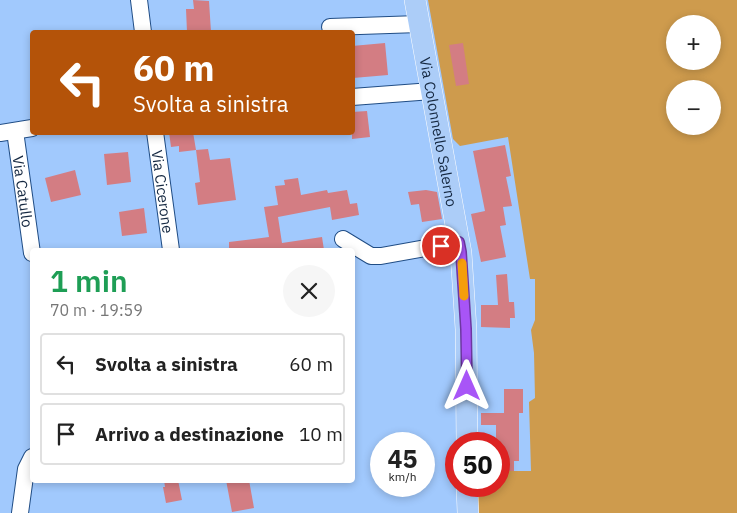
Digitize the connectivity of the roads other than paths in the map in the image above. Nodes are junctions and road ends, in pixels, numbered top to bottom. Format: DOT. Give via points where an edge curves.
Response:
graph roads {
  1 [pos="139,0"];
  2 [pos="415,0"];
  3 [pos="419,24"];
  4 [pos="330,28"];
  5 [pos="143,30"];
  6 [pos="432,91"];
  7 [pos="355,97"];
  8 [pos="30,128"];
  9 [pos="8,132"];
  10 [pos="155,135"];
  11 [pos="343,239"];
  12 [pos="459,242"];
  13 [pos="31,248"];
  14 [pos="171,248"];
  15 [pos="467,432"];
  16 [pos="30,461"];
  17 [pos="467,497"];
  18 [pos="20,513"];
  19 [pos="468,513"];
  1 -- 5 [label="street"];
  2 -- 3 [label="main road, Via Colonnello Salerno"];
  3 -- 4 [label="street"];
  3 -- 6 [label="main road, Via Colonnello Salerno"];
  6 -- 7 [label="street"];
  6 -- 12 [label="main road, Via Colonnello Salerno"];
  8 -- 9 [label="street"];
  9 -- 13 [label="street, Via Catullo"];
  10 -- 14 [label="street, Via Cicerone"];
  11 -- 12 [label="street" via="371,256"];
  12 -- 15 [label="main road, Via Colonnello Salerno" via="466,329"];
  16 -- 18 [label="street"];
  17 -- 19 [label="main road"];
}
